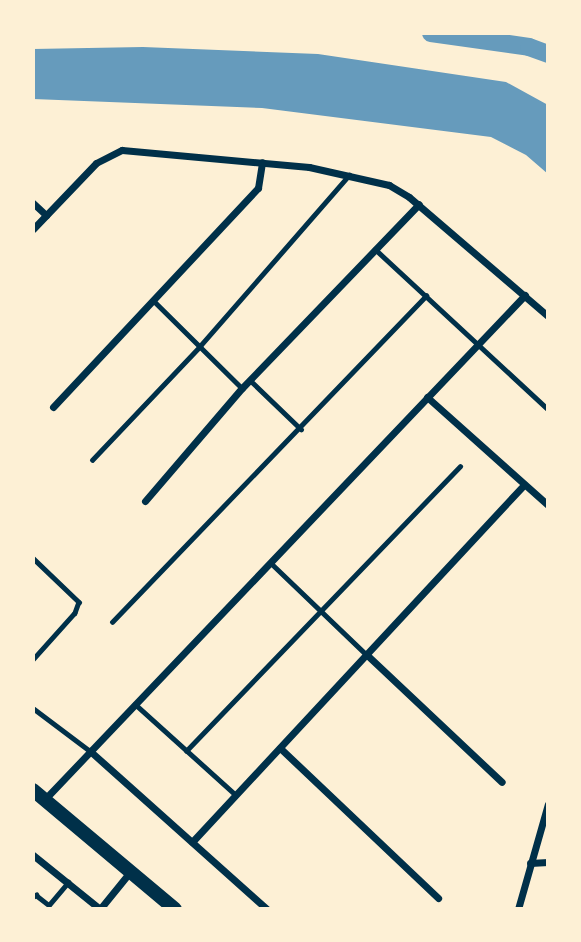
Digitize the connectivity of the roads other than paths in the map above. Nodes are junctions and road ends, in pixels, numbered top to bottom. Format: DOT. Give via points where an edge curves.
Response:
graph roads {
  1 [pos="262,162"];
  2 [pos="350,175"];
  3 [pos="33,203"];
  4 [pos="419,204"];
  5 [pos="46,215"];
  6 [pos="33,229"];
  7 [pos="374,248"];
  8 [pos="525,295"];
  9 [pos="426,296"];
  10 [pos="153,300"];
  11 [pos="548,316"];
  12 [pos="478,344"];
  13 [pos="200,346"];
  14 [pos="250,380"];
  15 [pos="242,388"];
  16 [pos="427,397"];
  17 [pos="53,407"];
  18 [pos="548,409"];
  19 [pos="302,429"];
  20 [pos="92,460"];
  21 [pos="460,466"];
  22 [pos="524,485"];
  23 [pos="145,501"];
  24 [pos="548,505"];
  25 [pos="33,558"];
  26 [pos="270,562"];
  27 [pos="321,611"];
  28 [pos="112,622"];
  29 [pos="368,654"];
  30 [pos="33,660"];
  31 [pos="135,704"];
  32 [pos="33,708"];
  33 [pos="281,748"];
  34 [pos="90,751"];
  35 [pos="186,751"];
  36 [pos="502,782"];
  37 [pos="39,795"];
  38 [pos="236,795"];
  39 [pos="548,804"];
  40 [pos="192,842"];
  41 [pos="33,855"];
  42 [pos="548,862"];
  43 [pos="530,863"];
  44 [pos="131,872"];
  45 [pos="68,882"];
  46 [pos="33,897"];
  47 [pos="438,898"];
  48 [pos="52,907"];
  49 [pos="100,909"];
  50 [pos="175,909"];
  51 [pos="267,909"];
  52 [pos="518,909"];
  1 -- 2 [label="street"];
  1 -- 5 [label="street" via="122,150 96,163"];
  1 -- 10 [label="street" via="258,188"];
  2 -- 4 [label="street" via="389,185"];
  2 -- 13 [label="lane"];
  3 -- 5 [label="street"];
  4 -- 7 [label="street"];
  4 -- 8 [label="street"];
  5 -- 6 [label="street"];
  7 -- 9 [label="lane"];
  7 -- 14 [label="street"];
  8 -- 11 [label="street"];
  8 -- 12 [label="street"];
  9 -- 12 [label="lane"];
  9 -- 19 [label="lane"];
  10 -- 13 [label="lane"];
  10 -- 17 [label="street"];
  12 -- 16 [label="street"];
  12 -- 18 [label="lane"];
  13 -- 15 [label="lane"];
  13 -- 20 [label="lane"];
  14 -- 15 [label="street"];
  14 -- 19 [label="lane"];
  15 -- 23 [label="street"];
  16 -- 22 [label="street"];
  16 -- 26 [label="street"];
  19 -- 28 [label="lane"];
  21 -- 27 [label="lane"];
  22 -- 24 [label="street"];
  22 -- 29 [label="street"];
  25 -- 30 [label="lane" via="79,602 75,613"];
  26 -- 27 [label="lane"];
  26 -- 31 [label="street"];
  27 -- 29 [label="lane"];
  27 -- 35 [label="lane"];
  29 -- 33 [label="street"];
  29 -- 36 [label="street"];
  31 -- 34 [label="street"];
  31 -- 35 [label="lane"];
  32 -- 34 [label="lane"];
  33 -- 38 [label="street"];
  33 -- 47 [label="street"];
  34 -- 37 [label="street"];
  34 -- 40 [label="street"];
  35 -- 38 [label="lane"];
  37 -- 44 [label="main road"];
  38 -- 40 [label="street"];
  39 -- 43 [label="street"];
  40 -- 51 [label="street"];
  41 -- 45 [label="street"];
  42 -- 43 [label="street"];
  43 -- 52 [label="street"];
  44 -- 49 [label="street"];
  44 -- 50 [label="main road"];
  45 -- 48 [label="lane"];
  45 -- 49 [label="street"];
  46 -- 48 [label="lane"];
}
